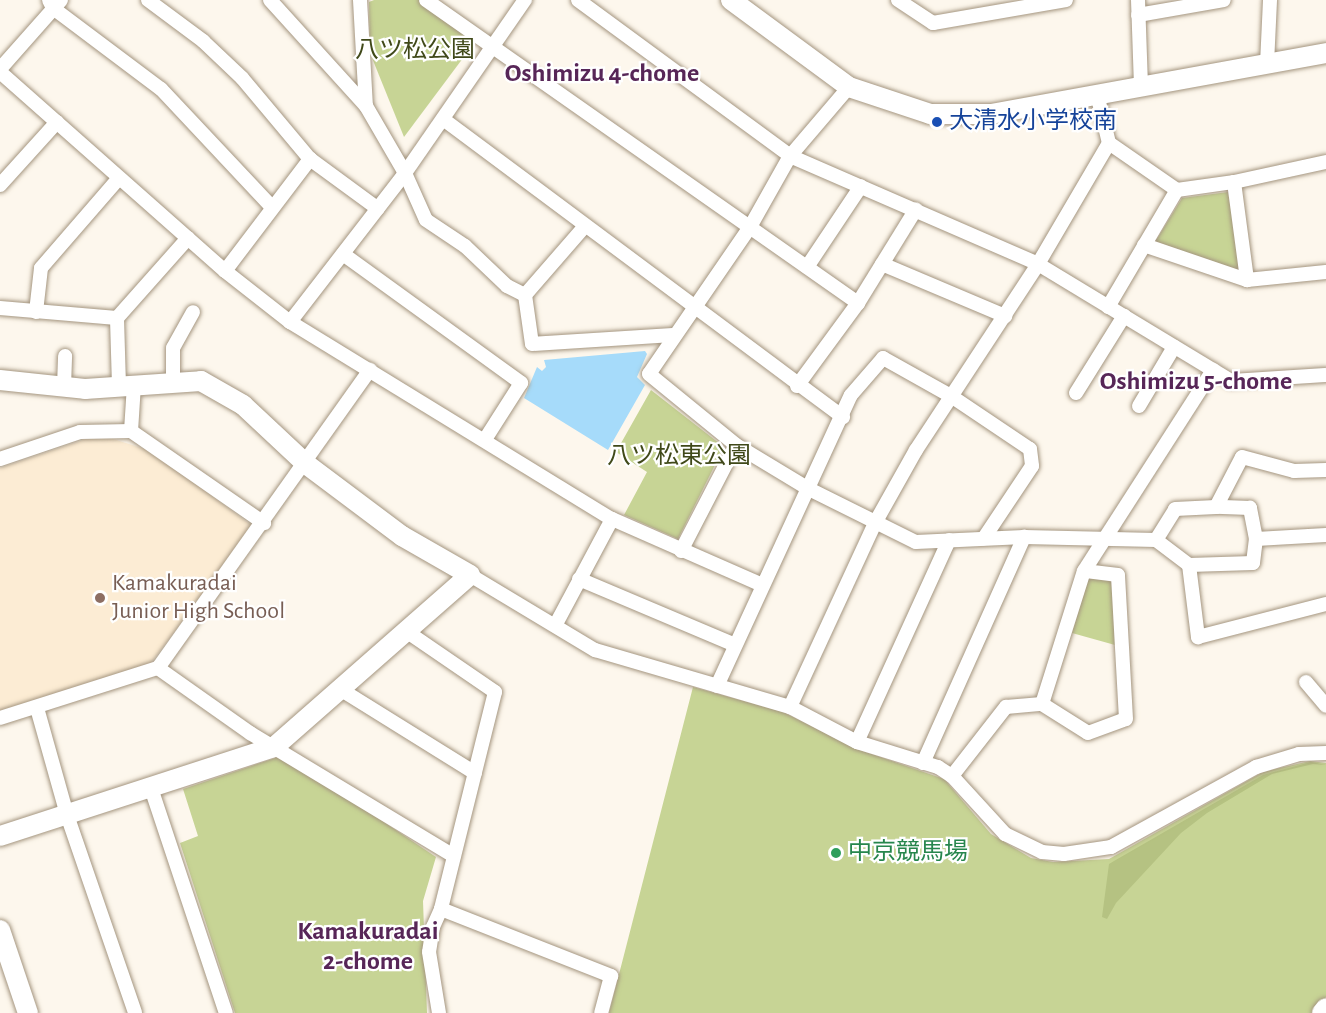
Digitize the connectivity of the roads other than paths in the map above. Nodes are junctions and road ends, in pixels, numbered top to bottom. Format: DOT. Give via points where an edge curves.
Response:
graph roads {
  1 [pos="148,0"];
  2 [pos="270,0"];
  3 [pos="426,0"];
  4 [pos="525,0"];
  5 [pos="578,0"];
  6 [pos="731,0"];
  7 [pos="898,0"];
  8 [pos="1066,0"];
  9 [pos="1138,0"];
  10 [pos="1224,0"];
  11 [pos="1270,0"];
  12 [pos="365,1"];
  13 [pos="54,3"];
  14 [pos="1138,15"];
  15 [pos="494,50"];
  16 [pos="1326,53"];
  17 [pos="1267,64"];
  18 [pos="0,71"];
  19 [pos="849,87"];
  20 [pos="1141,87"];
  21 [pos="1097,94"];
  22 [pos="366,106"];
  23 [pos="443,119"];
  24 [pos="57,122"];
  25 [pos="1109,143"];
  26 [pos="790,156"];
  27 [pos="310,159"];
  28 [pos="1326,162"];
  29 [pos="405,173"];
  30 [pos="118,179"];
  31 [pos="1,182"];
  32 [pos="1234,182"];
  33 [pos="861,186"];
  34 [pos="1177,190"];
  35 [pos="272,207"];
  36 [pos="378,208"];
  37 [pos="916,209"];
  38 [pos="585,226"];
  39 [pos="750,227"];
  40 [pos="188,238"];
  41 [pos="1144,245"];
  42 [pos="343,254"];
  43 [pos="882,264"];
  44 [pos="1038,264"];
  45 [pos="807,267"];
  46 [pos="225,271"];
  47 [pos="1326,272"];
  48 [pos="1247,280"];
  49 [pos="525,295"];
  50 [pos="858,303"];
  51 [pos="1108,306"];
  52 [pos="0,308"];
  53 [pos="697,308"];
  54 [pos="36,312"];
  55 [pos="193,312"];
  56 [pos="1005,316"];
  57 [pos="1124,316"];
  58 [pos="117,318"];
  59 [pos="291,322"];
  60 [pos="673,335"];
  61 [pos="1174,347"];
  62 [pos="65,356"];
  63 [pos="370,370"];
  64 [pos="1213,370"];
  65 [pos="1326,375"];
  66 [pos="0,380"];
  67 [pos="173,382"];
  68 [pos="126,385"];
  69 [pos="797,386"];
  70 [pos="64,387"];
  71 [pos="1076,393"];
  72 [pos="951,396"];
  73 [pos="1139,406"];
  74 [pos="843,417"];
  75 [pos="131,431"];
  76 [pos="486,438"];
  77 [pos="736,445"];
  78 [pos="0,459"];
  79 [pos="306,464"];
  80 [pos="1326,470"];
  81 [pos="809,489"];
  82 [pos="1216,507"];
  83 [pos="612,519"];
  84 [pos="264,523"];
  85 [pos="875,523"];
  86 [pos="1326,536"];
  87 [pos="1024,537"];
  88 [pos="984,538"];
  89 [pos="1256,539"];
  90 [pos="949,540"];
  91 [pos="1103,540"];
  92 [pos="1156,540"];
  93 [pos="681,551"];
  94 [pos="1189,565"];
  95 [pos="1084,571"];
  96 [pos="470,574"];
  97 [pos="579,579"];
  98 [pos="762,585"];
  99 [pos="1326,604"];
  100 [pos="556,624"];
  101 [pos="406,631"];
  102 [pos="733,644"];
  103 [pos="158,668"];
  104 [pos="1306,682"];
  105 [pos="717,686"];
  106 [pos="340,689"];
  107 [pos="1042,704"];
  108 [pos="1326,706"];
  109 [pos="790,707"];
  110 [pos="37,708"];
  111 [pos="0,718"];
  112 [pos="857,742"];
  113 [pos="274,747"];
  114 [pos="1326,753"];
  115 [pos="922,763"];
  116 [pos="475,773"];
  117 [pos="952,776"];
  118 [pos="151,788"];
  119 [pos="67,815"];
  120 [pos="0,836"];
  121 [pos="454,856"];
  122 [pos="441,909"];
  123 [pos="0,930"];
  124 [pos="1326,1008"];
  125 [pos="27,1013"];
  126 [pos="135,1013"];
  127 [pos="226,1013"];
  128 [pos="439,1013"];
  129 [pos="601,1013"];
  130 [pos="1322,1013"];
  1 -- 27 [label="street" via="203,41 242,78"];
  2 -- 22 [label="street"];
  3 -- 15 [label="street"];
  4 -- 15 [label="street"];
  5 -- 26 [label="street"];
  6 -- 19 [label="street"];
  7 -- 8 [label="street" via="933,23"];
  9 -- 14 [label="street"];
  10 -- 14 [label="street"];
  11 -- 17 [label="street"];
  12 -- 22 [label="street"];
  13 -- 18 [label="street"];
  13 -- 35 [label="street" via="161,89"];
  14 -- 20 [label="street"];
  15 -- 23 [label="street"];
  15 -- 39 [label="street"];
  16 -- 17 [label="street"];
  17 -- 20 [label="street"];
  18 -- 24 [label="street"];
  19 -- 21 [label="street" via="902,107 960,115 991,114"];
  19 -- 26 [label="street"];
  20 -- 21 [label="street"];
  21 -- 25 [label="street"];
  22 -- 29 [label="street"];
  23 -- 29 [label="street"];
  23 -- 38 [label="street"];
  24 -- 30 [label="street"];
  24 -- 31 [label="street"];
  25 -- 34 [label="street"];
  25 -- 44 [label="street"];
  26 -- 33 [label="street"];
  26 -- 39 [label="street"];
  27 -- 35 [label="street"];
  27 -- 36 [label="street"];
  28 -- 32 [label="street"];
  29 -- 36 [label="street"];
  29 -- 49 [label="street" via="426,220 465,246 507,286"];
  30 -- 40 [label="street"];
  30 -- 54 [label="street" via="41,268"];
  32 -- 34 [label="street"];
  32 -- 48 [label="street"];
  33 -- 37 [label="street"];
  33 -- 45 [label="street"];
  34 -- 41 [label="street"];
  35 -- 46 [label="street"];
  36 -- 42 [label="street"];
  37 -- 43 [label="street"];
  37 -- 44 [label="street"];
  38 -- 49 [label="street"];
  38 -- 53 [label="street"];
  39 -- 45 [label="street"];
  39 -- 53 [label="street"];
  40 -- 46 [label="street"];
  40 -- 58 [label="street"];
  41 -- 48 [label="street"];
  41 -- 51 [label="street"];
  42 -- 59 [label="street"];
  42 -- 76 [label="street" via="521,382"];
  43 -- 50 [label="street"];
  43 -- 56 [label="street"];
  44 -- 51 [label="street"];
  44 -- 56 [label="street"];
  45 -- 50 [label="street"];
  46 -- 59 [label="street"];
  47 -- 48 [label="street"];
  49 -- 60 [label="street" via="532,344"];
  50 -- 69 [label="street"];
  51 -- 57 [label="street"];
  52 -- 54 [label="street"];
  53 -- 60 [label="street"];
  53 -- 69 [label="street"];
  54 -- 58 [label="street"];
  55 -- 67 [label="street" via="173,348"];
  56 -- 72 [label="street"];
  57 -- 61 [label="street"];
  57 -- 71 [label="street"];
  58 -- 68 [label="street"];
  59 -- 63 [label="street"];
  60 -- 77 [label="street" via="649,374"];
  61 -- 64 [label="street"];
  61 -- 73 [label="street"];
  62 -- 70 [label="street"];
  63 -- 76 [label="street"];
  63 -- 79 [label="street"];
  64 -- 65 [label="street" via="1231,381"];
  64 -- 91 [label="street"];
  66 -- 70 [label="street"];
  67 -- 68 [label="street"];
  67 -- 79 [label="street" via="201,381 243,405"];
  68 -- 70 [label="street"];
  68 -- 75 [label="street"];
  69 -- 74 [label="street"];
  72 -- 74 [label="street" via="883,358 851,395"];
  72 -- 85 [label="street"];
  72 -- 88 [label="street" via="1030,449 1033,459"];
  74 -- 81 [label="street"];
  75 -- 78 [label="street" via="80,432"];
  75 -- 84 [label="street"];
  76 -- 83 [label="street"];
  77 -- 81 [label="street"];
  77 -- 93 [label="street"];
  79 -- 84 [label="street"];
  79 -- 96 [label="street" via="402,536"];
  80 -- 82 [label="street" via="1294,471 1242,457"];
  81 -- 85 [label="street"];
  81 -- 98 [label="street"];
  82 -- 89 [label="street" via="1250,508"];
  82 -- 92 [label="street" via="1175,509"];
  83 -- 93 [label="street"];
  83 -- 97 [label="street"];
  84 -- 103 [label="street"];
  85 -- 90 [label="street" via="916,542"];
  85 -- 109 [label="street"];
  86 -- 89 [label="street"];
  87 -- 88 [label="street"];
  87 -- 91 [label="street"];
  87 -- 115 [label="street"];
  88 -- 90 [label="street"];
  89 -- 94 [label="street" via="1253,563"];
  90 -- 112 [label="street"];
  91 -- 92 [label="street"];
  91 -- 95 [label="street"];
  92 -- 94 [label="street"];
  93 -- 98 [label="street"];
  94 -- 99 [label="street" via="1198,637"];
  95 -- 107 [label="street"];
  95 -- 107 [label="street" via="1118,575 1126,719 1088,733"];
  96 -- 100 [label="street"];
  96 -- 101 [label="street"];
  97 -- 100 [label="street"];
  97 -- 102 [label="street"];
  98 -- 102 [label="street"];
  100 -- 105 [label="street" via="595,650"];
  101 -- 106 [label="street"];
  101 -- 116 [label="street" via="495,692"];
  102 -- 105 [label="street"];
  103 -- 110 [label="street"];
  103 -- 113 [label="street"];
  104 -- 108 [label="street"];
  105 -- 109 [label="street"];
  106 -- 113 [label="street"];
  106 -- 116 [label="street"];
  107 -- 117 [label="street" via="1006,707"];
  109 -- 112 [label="street"];
  110 -- 111 [label="street"];
  110 -- 119 [label="street"];
  112 -- 115 [label="street"];
  113 -- 118 [label="street"];
  113 -- 121 [label="street"];
  114 -- 117 [label="street" via="1273,760 1239,775 1132,838 1111,847 1064,854 1042,852 1005,834"];
  115 -- 117 [label="street"];
  116 -- 121 [label="street"];
  118 -- 119 [label="street"];
  118 -- 127 [label="street"];
  119 -- 120 [label="street"];
  119 -- 126 [label="street"];
  121 -- 122 [label="street"];
  122 -- 128 [label="street" via="429,952"];
  122 -- 129 [label="street" via="611,976"];
  123 -- 125 [label="street"];
  124 -- 130 [label="street"];
}
